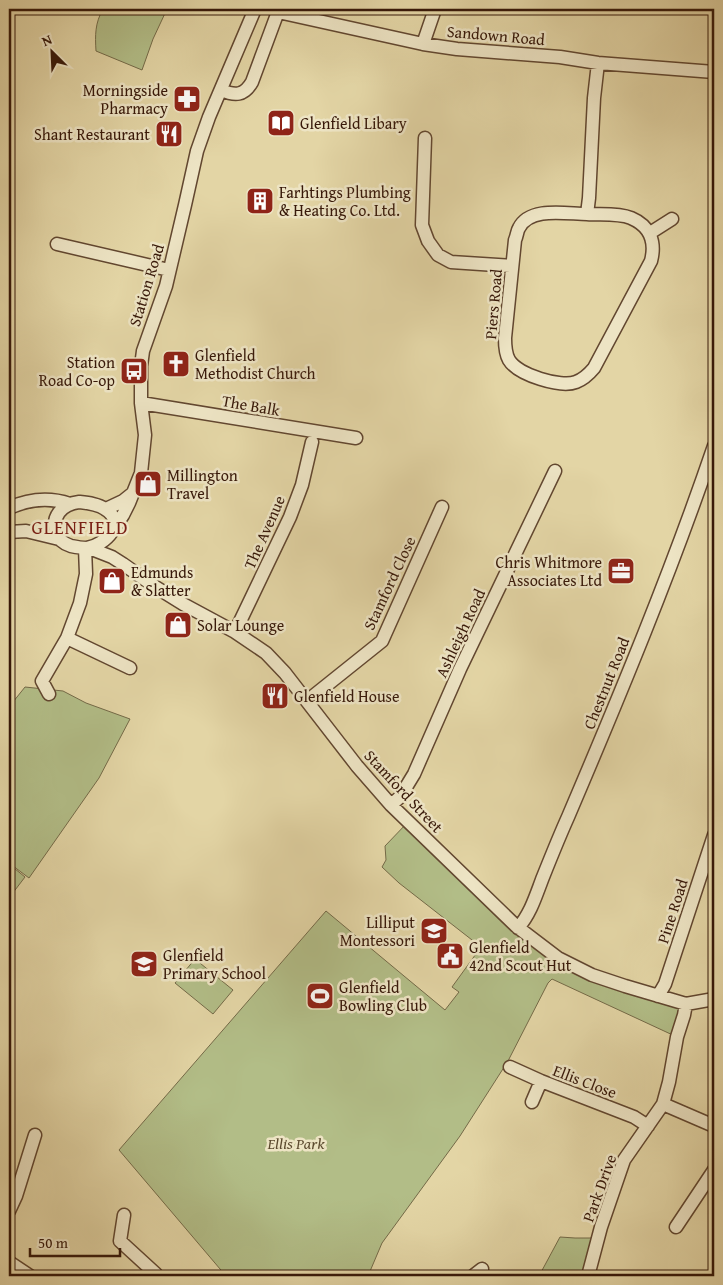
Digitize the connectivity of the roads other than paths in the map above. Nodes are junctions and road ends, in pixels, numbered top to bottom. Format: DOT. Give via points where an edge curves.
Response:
graph roads {
  1 [pos="256,9"];
  2 [pos="435,9"];
  3 [pos="279,10"];
  4 [pos="424,44"];
  5 [pos="598,63"];
  6 [pos="714,72"];
  7 [pos="221,90"];
  8 [pos="425,138"];
  9 [pos="587,214"];
  10 [pos="675,218"];
  11 [pos="650,234"];
  12 [pos="57,244"];
  13 [pos="512,266"];
  14 [pos="169,270"];
  15 [pos="142,403"];
  16 [pos="356,438"];
  17 [pos="312,442"];
  18 [pos="714,446"];
  19 [pos="555,471"];
  20 [pos="133,493"];
  21 [pos="70,504"];
  22 [pos="442,507"];
  23 [pos="9,508"];
  24 [pos="106,509"];
  25 [pos="9,526"];
  26 [pos="114,529"];
  27 [pos="26,531"];
  28 [pos="9,532"];
  29 [pos="59,539"];
  30 [pos="86,548"];
  31 [pos="123,564"];
  32 [pos="235,632"];
  33 [pos="67,638"];
  34 [pos="130,668"];
  35 [pos="49,694"];
  36 [pos="307,701"];
  37 [pos="391,805"];
  38 [pos="714,835"];
  39 [pos="518,928"];
  40 [pos="658,996"];
  41 [pos="714,999"];
  42 [pos="686,1004"];
  43 [pos="510,1067"];
  44 [pos="541,1081"];
  45 [pos="532,1102"];
  46 [pos="662,1104"];
  47 [pos="648,1126"];
  48 [pos="714,1126"];
  49 [pos="35,1135"];
  50 [pos="714,1170"];
  51 [pos="9,1212"];
  52 [pos="124,1215"];
  53 [pos="676,1227"];
  54 [pos="9,1262"];
  55 [pos="30,1276"];
  56 [pos="154,1276"];
  57 [pos="592,1276"];
  1 -- 7 [label="street, Station Road"];
  2 -- 4 [label="street"];
  3 -- 4 [label="street, Sandown Road"];
  3 -- 7 [label="street" via="248,89 236,94"];
  4 -- 5 [label="street, Sandown Road" via="560,56"];
  5 -- 6 [label="street, Sandown Road"];
  5 -- 9 [label="street"];
  7 -- 14 [label="street, Station Road" via="197,150"];
  8 -- 13 [label="street" via="422,225 428,241 438,255 451,262"];
  9 -- 11 [label="street, Piers Road" via="631,218"];
  9 -- 13 [label="street, Piers Road" via="540,213 529,217 520,226 515,240"];
  10 -- 11 [label="street"];
  11 -- 13 [label="street, Piers Road" via="651,261 594,368 577,382 558,384 530,375 510,361 505,338"];
  12 -- 14 [label="street"];
  14 -- 15 [label="street, Station Road" via="143,351"];
  15 -- 16 [label="street, The Balk"];
  15 -- 20 [label="street, Station Road" via="142,460"];
  17 -- 32 [label="street, The Avenue" via="302,485 290,517"];
  18 -- 39 [label="street, Chestnut Road" via="605,730 527,918"];
  19 -- 37 [label="street, Ashleigh Road" via="460,669 414,774"];
  20 -- 24 [label="street"];
  20 -- 26 [label="street, Station Road"];
  21 -- 23 [label="street" via="49,499"];
  21 -- 24 [label="street" via="79,502"];
  21 -- 29 [label="street" via="56,517"];
  22 -- 36 [label="street, Stamford Close" via="382,641"];
  24 -- 26 [label="street" via="112,514"];
  25 -- 27 [label="street"];
  26 -- 30 [label="street" via="110,536"];
  26 -- 31 [label="street" via="115,547"];
  27 -- 28 [label="street"];
  27 -- 29 [label="street"];
  29 -- 30 [label="street"];
  30 -- 31 [label="street, Stamford Street"];
  30 -- 33 [label="street" via="86,574 80,603"];
  31 -- 32 [label="street, Stamford Street" via="154,586"];
  32 -- 36 [label="street, Stamford Street" via="266,653"];
  33 -- 34 [label="street"];
  33 -- 35 [label="street" via="42,681"];
  36 -- 37 [label="street, Stamford Street" via="356,766"];
  37 -- 39 [label="street, Stamford Street"];
  38 -- 40 [label="street, Pine Road" via="665,984"];
  39 -- 40 [label="street, Stamford Street" via="566,962 600,978"];
  40 -- 42 [label="street, Stamford Street"];
  41 -- 42 [label="street"];
  42 -- 46 [label="street, Park Drive"];
  43 -- 44 [label="street, Ellis Close"];
  44 -- 45 [label="street"];
  44 -- 47 [label="street, Ellis Close" via="634,1117"];
  46 -- 47 [label="street, Park Drive"];
  46 -- 48 [label="street"];
  47 -- 57 [label="street, Park Drive" via="624,1160 601,1227"];
  49 -- 51 [label="street"];
  50 -- 53 [label="street"];
  52 -- 56 [label="street" via="120,1241 156,1274"];
  54 -- 55 [label="street"];
}
